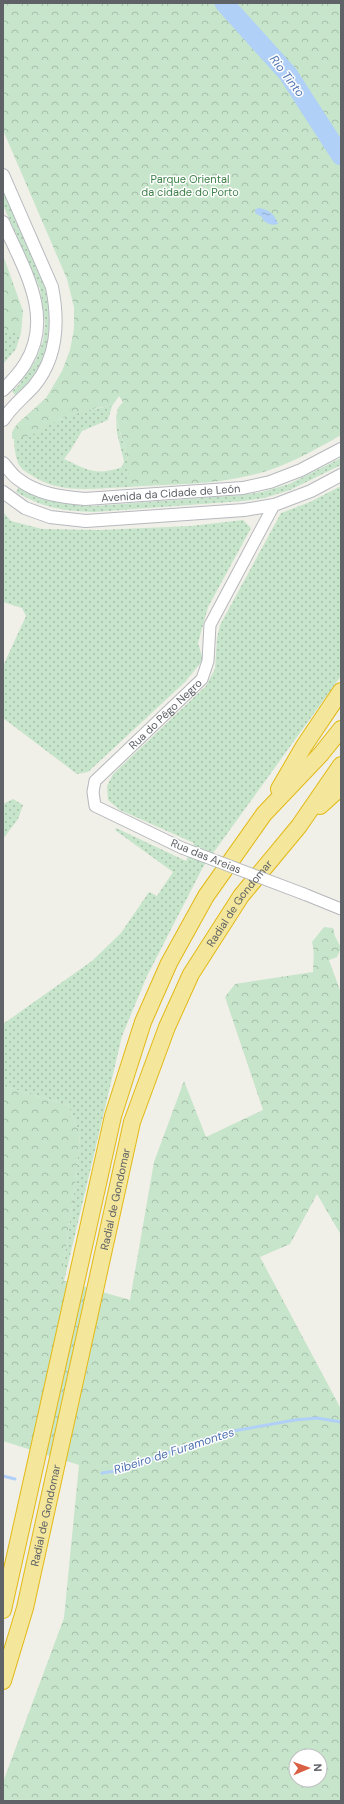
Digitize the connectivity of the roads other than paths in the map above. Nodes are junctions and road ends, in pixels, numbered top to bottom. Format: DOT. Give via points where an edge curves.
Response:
graph roads {
  1 [pos="3,176"];
  2 [pos="3,222"];
  3 [pos="3,390"];
  4 [pos="3,420"];
  5 [pos="341,448"];
  6 [pos="3,463"];
  7 [pos="341,475"];
  8 [pos="3,492"];
  9 [pos="274,505"];
  10 [pos="341,691"];
  11 [pos="341,729"];
  12 [pos="341,765"];
  13 [pos="341,787"];
  14 [pos="95,806"];
  15 [pos="264,814"];
  16 [pos="299,826"];
  17 [pos="341,909"];
  18 [pos="4,1607"];
  19 [pos="3,1681"];
  1 -- 4 [label="main road" via="52,287 57,324 51,353 42,373"];
  2 -- 3 [label="main road" via="33,291 38,323 32,351 26,363"];
  5 -- 6 [label="main road, Avenida da Cidade de León" via="301,470 270,482 243,488 85,499 60,497 36,489 17,478"];
  7 -- 9 [label="main road, Avenida da Cidade de León" via="311,491"];
  8 -- 9 [label="main road, Avenida da Cidade de León" via="25,508 50,517 86,522 244,510"];
  9 -- 14 [label="street, Rua do Pêgo Negro" via="210,625 208,661 202,678 95,781"];
  10 -- 15 [label="highway" via="304,746"];
  11 -- 15 [label="highway, Radial de Gondomar"];
  12 -- 16 [label="highway, Radial de Gondomar"];
  13 -- 16 [label="highway"];
  14 -- 17 [label="street, Rua das Areias, bridge" via="182,848"];
  15 -- 18 [label="highway, Radial de Gondomar" via="206,896 169,963 143,1022 113,1116"];
  16 -- 19 [label="highway, Radial de Gondomar" via="241,896 191,974 167,1027 132,1122 25,1608"];
}
